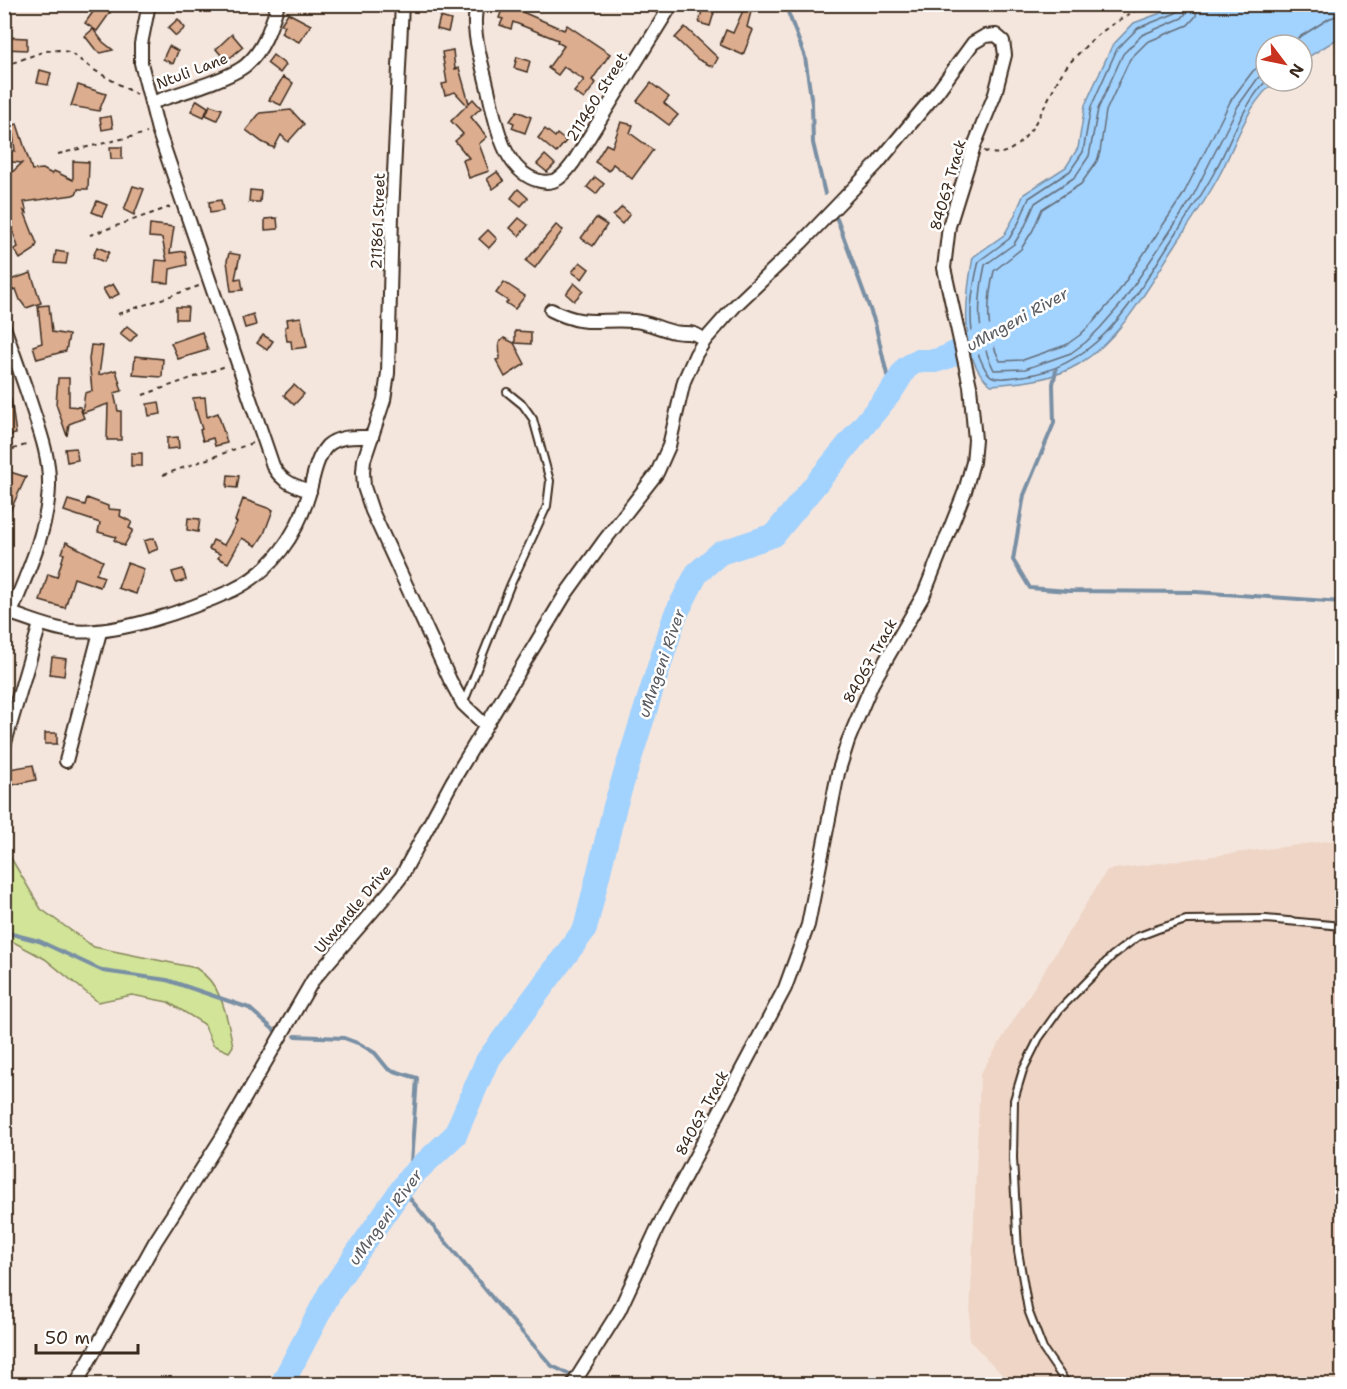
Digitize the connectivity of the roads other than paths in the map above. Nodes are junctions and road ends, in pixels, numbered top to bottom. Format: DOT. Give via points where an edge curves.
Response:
graph roads {
  1 [pos="149,4"];
  2 [pos="278,4"];
  3 [pos="402,4"];
  4 [pos="478,4"];
  5 [pos="672,4"];
  6 [pos="150,97"];
  7 [pos="551,310"];
  8 [pos="4,327"];
  9 [pos="705,340"];
  10 [pos="507,392"];
  11 [pos="372,437"];
  12 [pos="310,491"];
  13 [pos="8,612"];
  14 [pos="40,624"];
  15 [pos="100,632"];
  16 [pos="463,704"];
  17 [pos="485,725"];
  18 [pos="4,746"];
  19 [pos="66,761"];
  20 [pos="1342,926"];
  21 [pos="76,1384"];
  22 [pos="573,1384"];
  23 [pos="1067,1384"];
  1 -- 6 [label="street" via="141,63"];
  2 -- 6 [label="street, Ntuli Lane" via="262,45 244,67"];
  3 -- 11 [label="street, 211861 Street" via="388,373"];
  4 -- 5 [label="street, 211460 Street" via="474,20 496,123 510,157 532,178 554,182 565,174"];
  6 -- 12 [label="street" via="263,440 277,473 294,487"];
  7 -- 9 [label="street" via="570,320 646,322 675,332 693,332"];
  8 -- 13 [label="street" via="43,439 49,468 47,508 33,558"];
  9 -- 17 [label="street, 84067 Track" via="684,381 669,446 657,473 573,583"];
  9 -- 22 [label="street, 84067 Track" via="877,164 973,43 996,35 1003,41 1005,55 996,94 974,146 949,226 944,268 970,386 975,440 965,491 924,594 872,684 848,741 838,773 808,926 785,988 657,1229 619,1311"];
  10 -- 16 [label="lane" via="532,415 548,468 550,492"];
  11 -- 12 [label="street" via="345,437 328,446"];
  11 -- 16 [label="street" via="363,472 367,498"];
  12 -- 15 [label="street" via="301,519 287,542 245,584 137,624"];
  13 -- 14 [label="street"];
  14 -- 15 [label="street"];
  14 -- 18 [label="street"];
  15 -- 19 [label="street"];
  16 -- 17 [label="street"];
  17 -- 21 [label="street, Ulwandle Drive" via="400,877 313,980 233,1119 155,1242"];
  20 -- 23 [label="lane" via="1266,919 1186,920 1158,929 1137,937 1112,956 1059,1010 1039,1038 1014,1100 1018,1251 1028,1310 1043,1349"];
}
